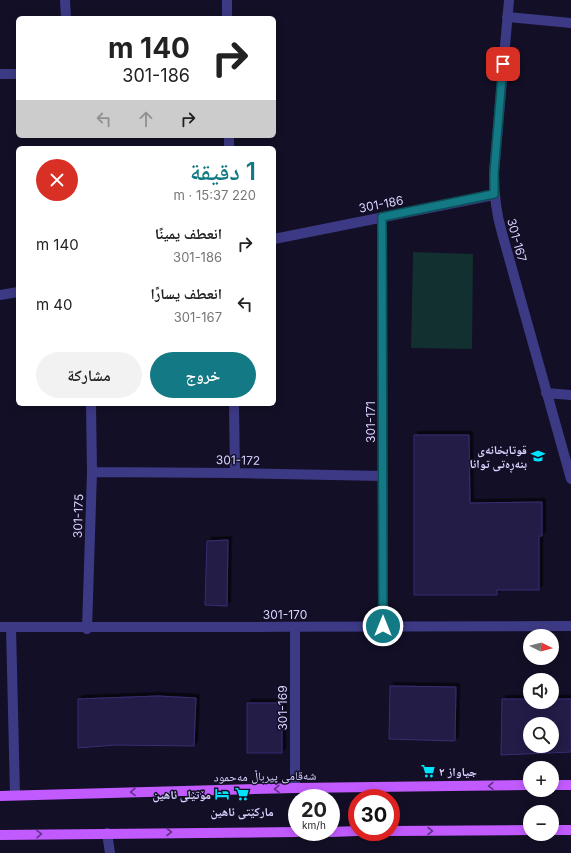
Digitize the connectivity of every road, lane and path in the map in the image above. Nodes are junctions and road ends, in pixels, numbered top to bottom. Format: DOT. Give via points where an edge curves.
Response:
graph roads {
  1 [pos="65,0"];
  2 [pos="227,0"];
  3 [pos="509,0"];
  4 [pos="66,16"];
  5 [pos="227,16"];
  6 [pos="506,17"];
  7 [pos="571,23"];
  8 [pos="0,74"];
  9 [pos="16,74"];
  10 [pos="494,194"];
  11 [pos="382,217"];
  12 [pos="276,239"];
  13 [pos="16,292"];
  14 [pos="0,295"];
  15 [pos="546,393"];
  16 [pos="571,395"];
  17 [pos="91,406"];
  18 [pos="234,406"];
  19 [pos="92,472"];
  20 [pos="235,473"];
  21 [pos="383,476"];
  22 [pos="571,479"];
  23 [pos="383,626"];
  24 [pos="571,626"];
  25 [pos="0,627"];
  26 [pos="295,627"];
  27 [pos="11,628"];
  28 [pos="87,629"];
  29 [pos="523,785"];
  30 [pos="559,785"];
  31 [pos="571,785"];
  32 [pos="295,788"];
  33 [pos="15,795"];
  34 [pos="0,796"];
  35 [pos="523,830"];
  36 [pos="559,830"];
  37 [pos="571,830"];
  38 [pos="400,831"];
  39 [pos="288,832"];
  40 [pos="107,833"];
  41 [pos="0,835"];
  42 [pos="110,853"];
  1 -- 4 [label="street"];
  2 -- 5 [label="street"];
  3 -- 6 [label="street, 301-167"];
  6 -- 7 [label="street"];
  6 -- 10 [label="street, 301-167"];
  8 -- 9 [label="street"];
  10 -- 11 [label="street, 301-186"];
  10 -- 15 [label="street, 301-167" via="497,214"];
  11 -- 12 [label="street, 301-186"];
  11 -- 21 [label="street, 301-171"];
  13 -- 14 [label="street"];
  15 -- 16 [label="street"];
  15 -- 22 [label="street, 301-167"];
  17 -- 19 [label="street, 301-175"];
  18 -- 20 [label="street"];
  19 -- 20 [label="street, 301-172"];
  19 -- 28 [label="street, 301-175"];
  20 -- 21 [label="street, 301-172"];
  21 -- 23 [label="street, 301-171"];
  23 -- 24 [label="street, 301-170"];
  23 -- 26 [label="street, 301-170"];
  25 -- 27 [label="street, 301-170"];
  26 -- 28 [label="street, 301-170"];
  26 -- 32 [label="street, 301-169"];
  27 -- 28 [label="street, 301-170"];
  27 -- 33 [label="street"];
  29 -- 32 [label="main road, شەقامی پیرباڵ مەحمود, one-way"];
  30 -- 31 [label="main road"];
  32 -- 33 [label="main road, شەقامی پیرباڵ مەحمود, one-way"];
  33 -- 34 [label="main road, شەقامی پیرباڵ مەحمود"];
  38 -- 35 [label="main road, one-way"];
  36 -- 37 [label="main road"];
  40 -- 39 [label="main road, one-way"];
  41 -- 40 [label="main road, one-way"];
  40 -- 42 [label="street"];
}
